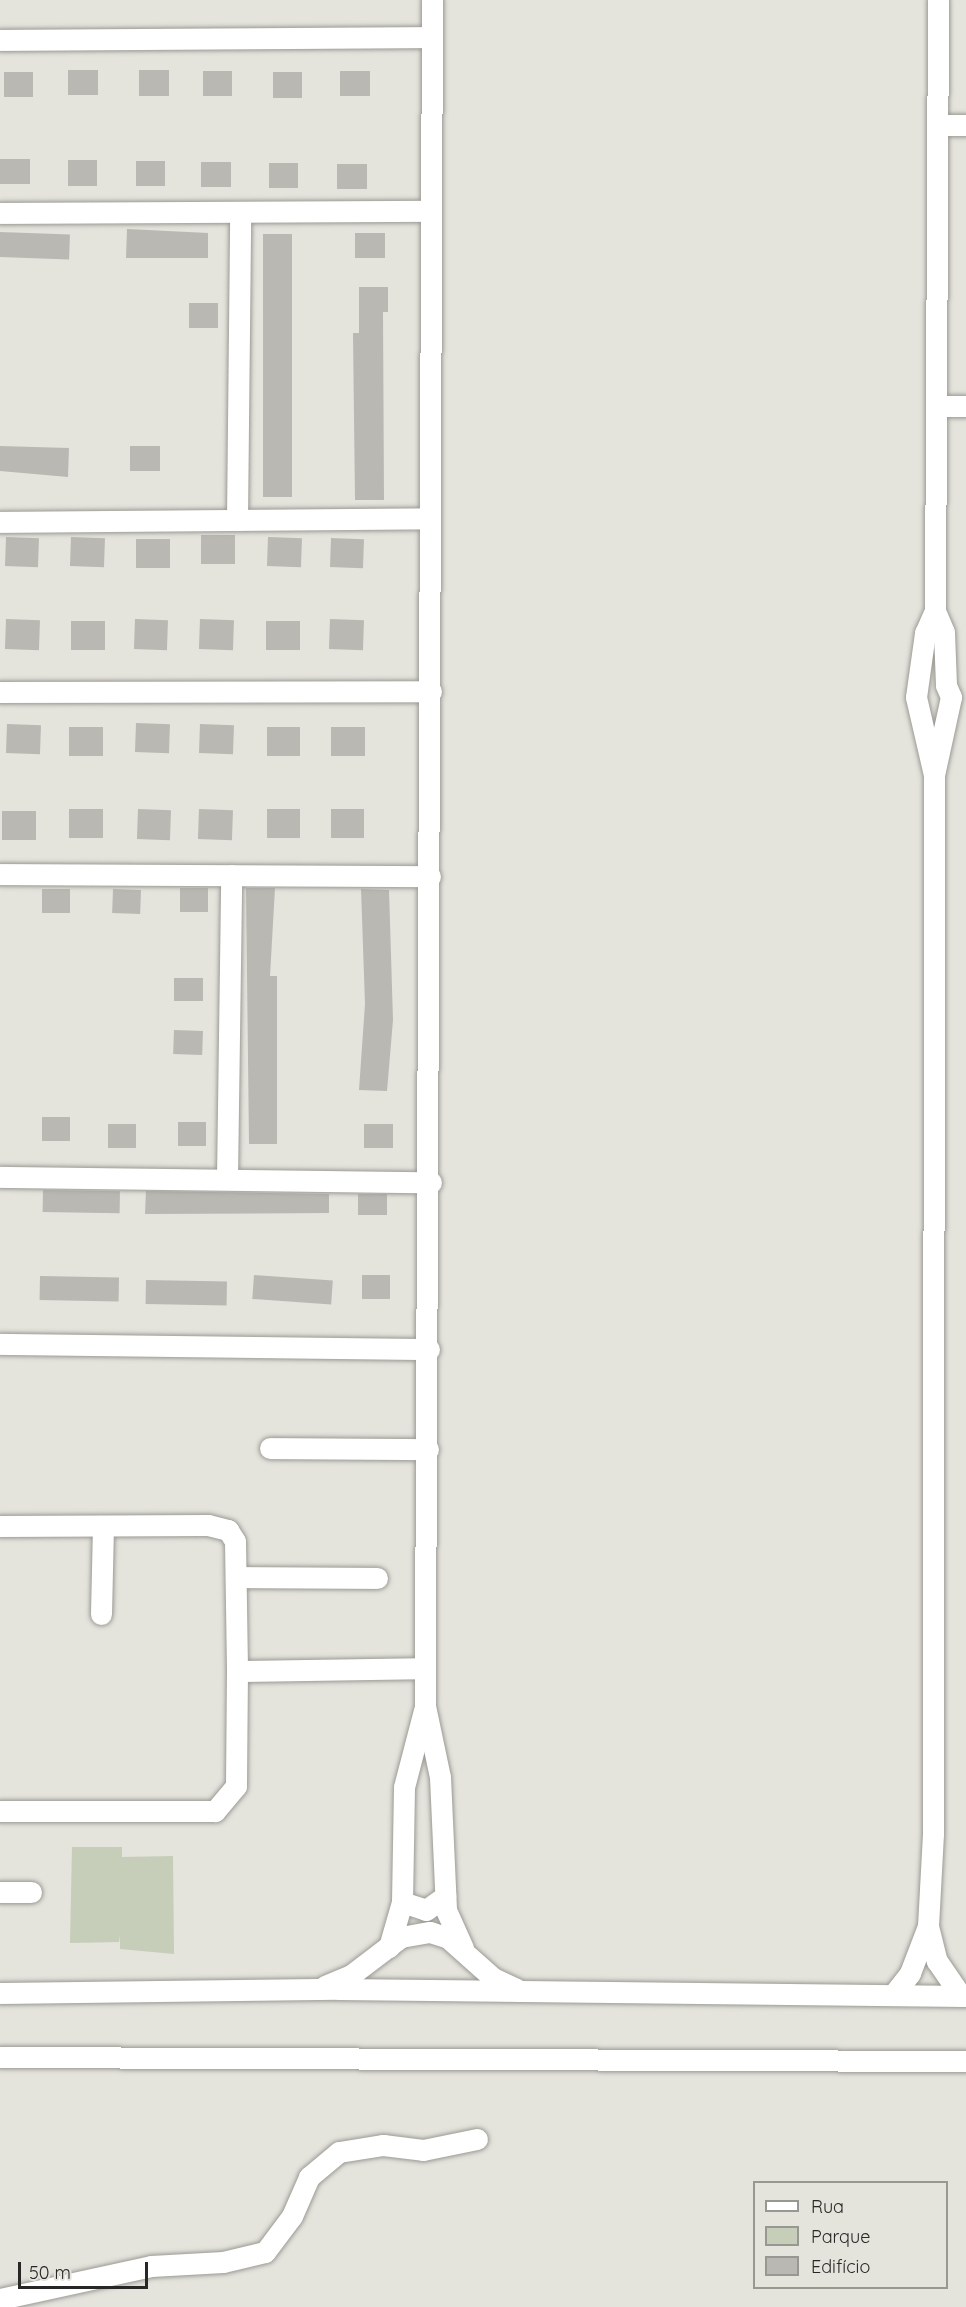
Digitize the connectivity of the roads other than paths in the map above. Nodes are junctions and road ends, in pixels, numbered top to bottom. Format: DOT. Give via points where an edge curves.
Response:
graph roads {
  1 [pos="432,0"];
  2 [pos="938,0"];
  3 [pos="431,37"];
  4 [pos="0,40"];
  5 [pos="938,125"];
  6 [pos="966,125"];
  7 [pos="240,212"];
  8 [pos="431,212"];
  9 [pos="0,213"];
  10 [pos="938,406"];
  11 [pos="966,406"];
  12 [pos="430,518"];
  13 [pos="237,520"];
  14 [pos="0,522"];
  15 [pos="935,610"];
  16 [pos="920,686"];
  17 [pos="431,691"];
  18 [pos="0,692"];
  19 [pos="952,697"];
  20 [pos="920,709"];
  21 [pos="934,775"];
  22 [pos="0,874"];
  23 [pos="231,875"];
  24 [pos="430,876"];
  25 [pos="0,1177"];
  26 [pos="227,1179"];
  27 [pos="430,1182"];
  28 [pos="0,1344"];
  29 [pos="429,1348"];
  30 [pos="270,1448"];
  31 [pos="428,1449"];
  32 [pos="0,1526"];
  33 [pos="103,1526"];
  34 [pos="236,1577"];
  35 [pos="377,1578"];
  36 [pos="101,1614"];
  37 [pos="425,1668"];
  38 [pos="237,1671"];
  39 [pos="425,1706"];
  40 [pos="440,1777"];
  41 [pos="406,1779"];
  42 [pos="0,1811"];
  43 [pos="0,1892"];
  44 [pos="31,1892"];
  45 [pos="445,1896"];
  46 [pos="402,1902"];
  47 [pos="928,1926"];
  48 [pos="389,1947"];
  49 [pos="463,1948"];
  50 [pos="315,1990"];
  51 [pos="526,1992"];
  52 [pos="0,1993"];
  53 [pos="893,1995"];
  54 [pos="964,1996"];
  55 [pos="0,2057"];
  56 [pos="966,2061"];
  57 [pos="477,2139"];
  58 [pos="0,2299"];
  1 -- 3 [label="street"];
  2 -- 5 [label="street"];
  3 -- 4 [label="street"];
  3 -- 8 [label="street"];
  5 -- 6 [label="street"];
  5 -- 10 [label="street"];
  7 -- 8 [label="street"];
  7 -- 9 [label="street"];
  7 -- 13 [label="street"];
  8 -- 12 [label="street"];
  10 -- 11 [label="street"];
  10 -- 15 [label="street"];
  12 -- 13 [label="street"];
  12 -- 17 [label="street"];
  13 -- 14 [label="street"];
  15 -- 16 [label="street" via="925,633"];
  15 -- 19 [label="street" via="944,632"];
  16 -- 19 [label="street" via="933,680"];
  16 -- 20 [label="street" via="916,698"];
  17 -- 18 [label="street"];
  17 -- 24 [label="street"];
  19 -- 20 [label="street" via="930,715"];
  19 -- 21 [label="street"];
  20 -- 21 [label="street" via="926,758"];
  21 -- 47 [label="street" via="937,1548"];
  22 -- 23 [label="street"];
  23 -- 24 [label="street"];
  23 -- 26 [label="street"];
  24 -- 27 [label="street"];
  25 -- 26 [label="street"];
  26 -- 27 [label="street"];
  27 -- 29 [label="street"];
  28 -- 29 [label="street"];
  29 -- 31 [label="street"];
  30 -- 31 [label="street"];
  31 -- 37 [label="street"];
  32 -- 33 [label="street"];
  33 -- 34 [label="street" via="220,1526 235,1541"];
  33 -- 36 [label="street"];
  34 -- 35 [label="street"];
  34 -- 38 [label="street"];
  37 -- 38 [label="street"];
  37 -- 39 [label="street"];
  38 -- 42 [label="street" via="236,1786 216,1810"];
  39 -- 40 [label="street"];
  39 -- 41 [label="street"];
  40 -- 41 [label="street"];
  40 -- 45 [label="street"];
  41 -- 46 [label="street"];
  43 -- 44 [label="street"];
  45 -- 46 [label="street" via="426,1910"];
  45 -- 49 [label="street" via="450,1925"];
  46 -- 48 [label="street"];
  47 -- 53 [label="street" via="910,1972"];
  47 -- 54 [label="street" via="937,1961"];
  48 -- 49 [label="street" via="401,1937 430,1932"];
  48 -- 50 [label="street" via="351,1975"];
  49 -- 51 [label="street" via="493,1978"];
  50 -- 51 [label="street"];
  50 -- 52 [label="street"];
  51 -- 53 [label="street"];
  53 -- 54 [label="street"];
  55 -- 56 [label="street"];
  57 -- 58 [label="street" via="423,2150 383,2145 339,2152 309,2177 292,2216 266,2252 223,2262 140,2268"];
}
